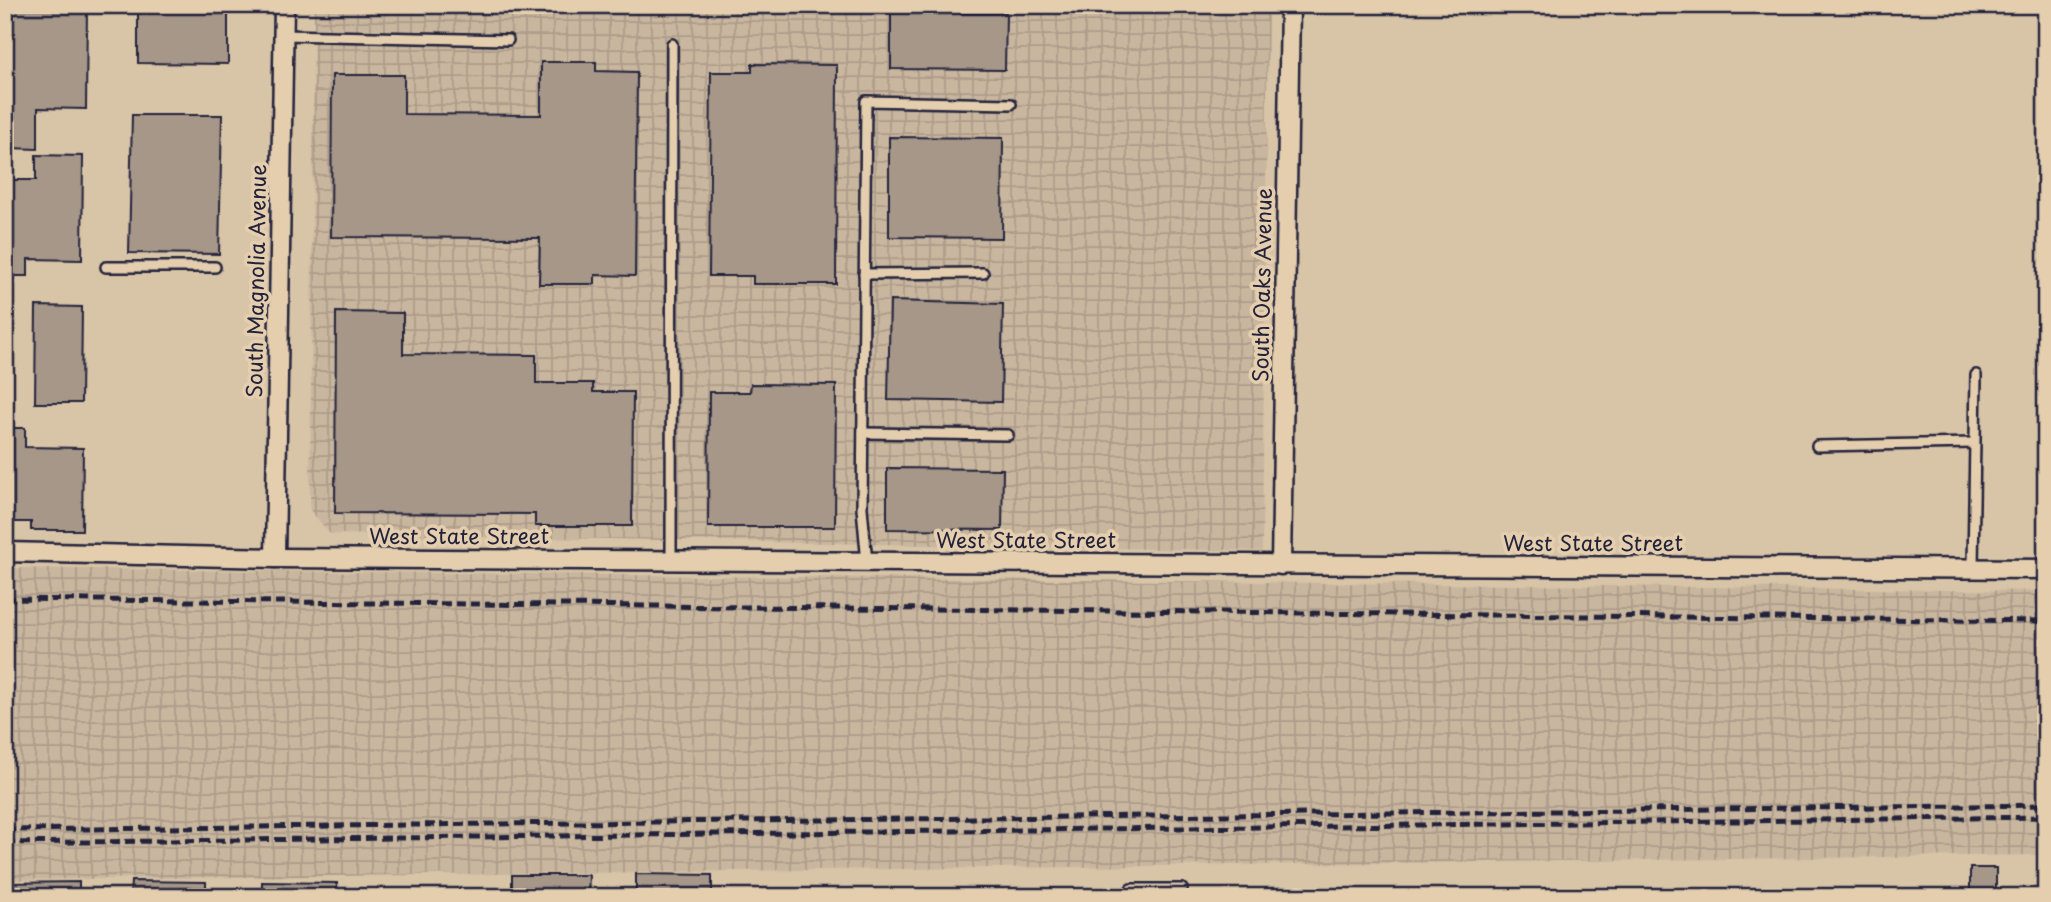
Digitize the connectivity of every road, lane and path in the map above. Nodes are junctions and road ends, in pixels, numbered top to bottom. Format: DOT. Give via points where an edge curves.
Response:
graph roads {
  1 [pos="284,5"];
  2 [pos="1290,5"];
  3 [pos="283,35"];
  4 [pos="508,40"];
  5 [pos="672,44"];
  6 [pos="1011,104"];
  7 [pos="106,267"];
  8 [pos="215,267"];
  9 [pos="984,273"];
  10 [pos="864,274"];
  11 [pos="1976,375"];
  12 [pos="863,433"];
  13 [pos="1009,435"];
  14 [pos="1974,443"];
  15 [pos="1817,446"];
  16 [pos="5,552"];
  17 [pos="275,558"];
  18 [pos="671,561"];
  19 [pos="867,562"];
  20 [pos="1281,565"];
  21 [pos="1973,568"];
  22 [pos="2046,569"];
  23 [pos="1182,889"];
  24 [pos="1131,897"];
  1 -- 3 [label="street, South Magnolia Avenue"];
  2 -- 20 [label="street, South Oaks Avenue"];
  3 -- 4 [label="lane"];
  3 -- 17 [label="street, South Magnolia Avenue"];
  5 -- 18 [label="lane"];
  6 -- 10 [label="lane" via="866,101"];
  7 -- 8 [label="lane"];
  9 -- 10 [label="lane"];
  10 -- 12 [label="lane"];
  11 -- 14 [label="lane"];
  12 -- 13 [label="lane"];
  12 -- 19 [label="lane"];
  14 -- 15 [label="lane"];
  14 -- 21 [label="lane"];
  16 -- 17 [label="street, West State Street"];
  17 -- 18 [label="street, West State Street"];
  18 -- 19 [label="street, West State Street"];
  19 -- 20 [label="street, West State Street"];
  20 -- 21 [label="street, West State Street"];
  21 -- 22 [label="street, West State Street"];
  23 -- 24 [label="lane" via="1131,888"];
}
